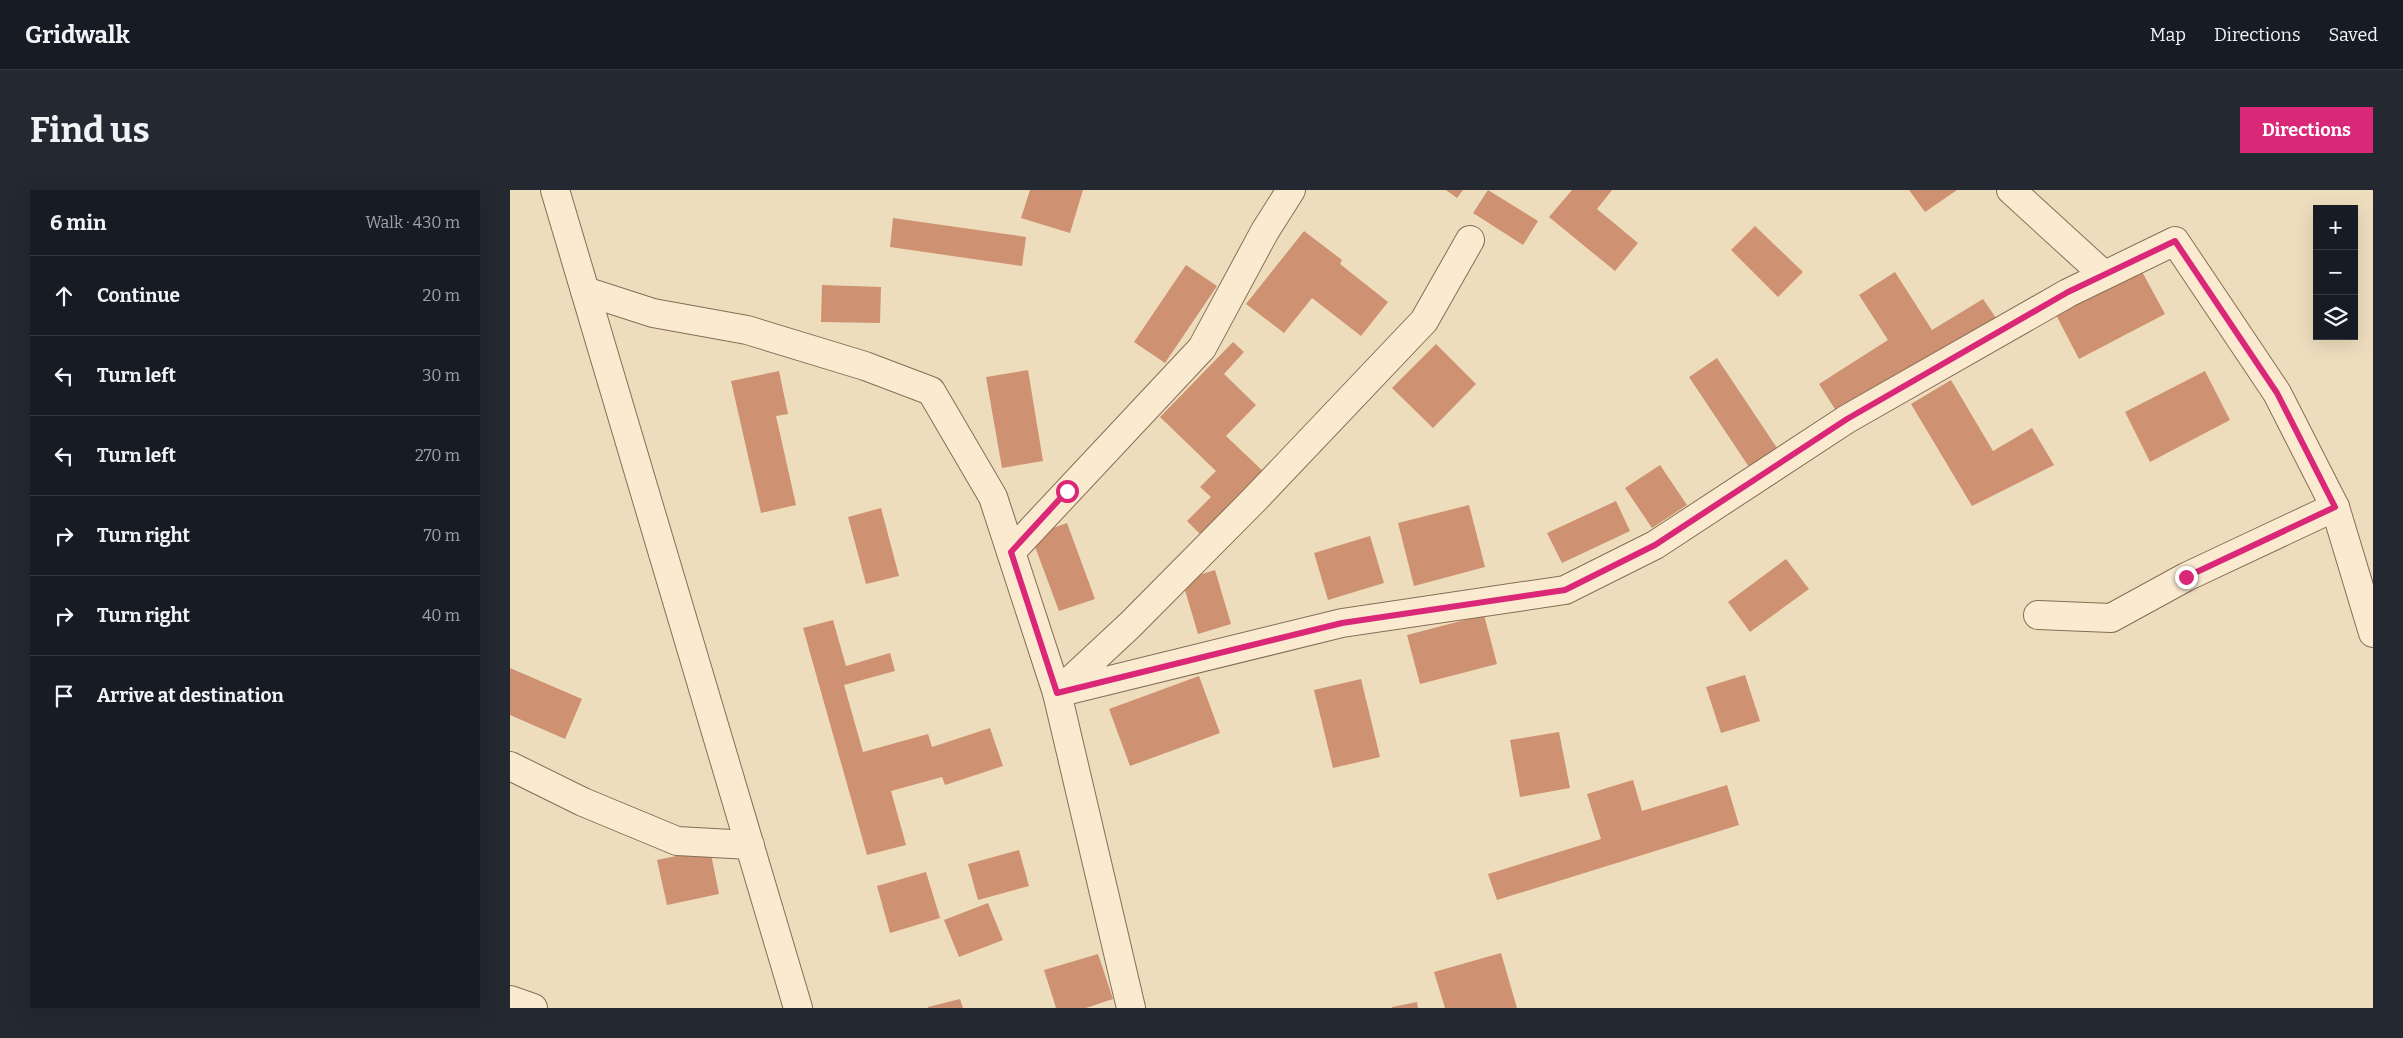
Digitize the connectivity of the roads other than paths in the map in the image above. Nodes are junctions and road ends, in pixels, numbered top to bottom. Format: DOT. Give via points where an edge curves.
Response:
graph roads {
  1 [pos="555,190"];
  2 [pos="1291,190"];
  3 [pos="2012,190"];
  4 [pos="1470,240"];
  5 [pos="2104,275"];
  6 [pos="585,291"];
  7 [pos="2335,507"];
  8 [pos="1011,552"];
  9 [pos="2038,615"];
  10 [pos="2373,633"];
  11 [pos="1057,693"];
  12 [pos="510,766"];
  13 [pos="750,845"];
  14 [pos="510,1000"];
  15 [pos="533,1008"];
  16 [pos="798,1008"];
  17 [pos="1131,1008"];
  1 -- 6 [label="street"];
  2 -- 8 [label="street" via="1265,231 1202,348"];
  3 -- 5 [label="street"];
  4 -- 11 [label="street" via="1424,321 1255,500"];
  5 -- 7 [label="street" via="2175,241 2277,393"];
  5 -- 11 [label="street" via="2068,292 1847,419 1655,545 1565,590 1342,623"];
  6 -- 8 [label="street" via="652,313 747,330 865,366 931,391 993,497"];
  6 -- 13 [label="street"];
  7 -- 9 [label="street" via="2186,577 2111,618"];
  7 -- 10 [label="street"];
  8 -- 11 [label="street"];
  11 -- 17 [label="street"];
  12 -- 13 [label="street" via="583,802 677,841"];
  13 -- 16 [label="street"];
  14 -- 15 [label="street"];
}
